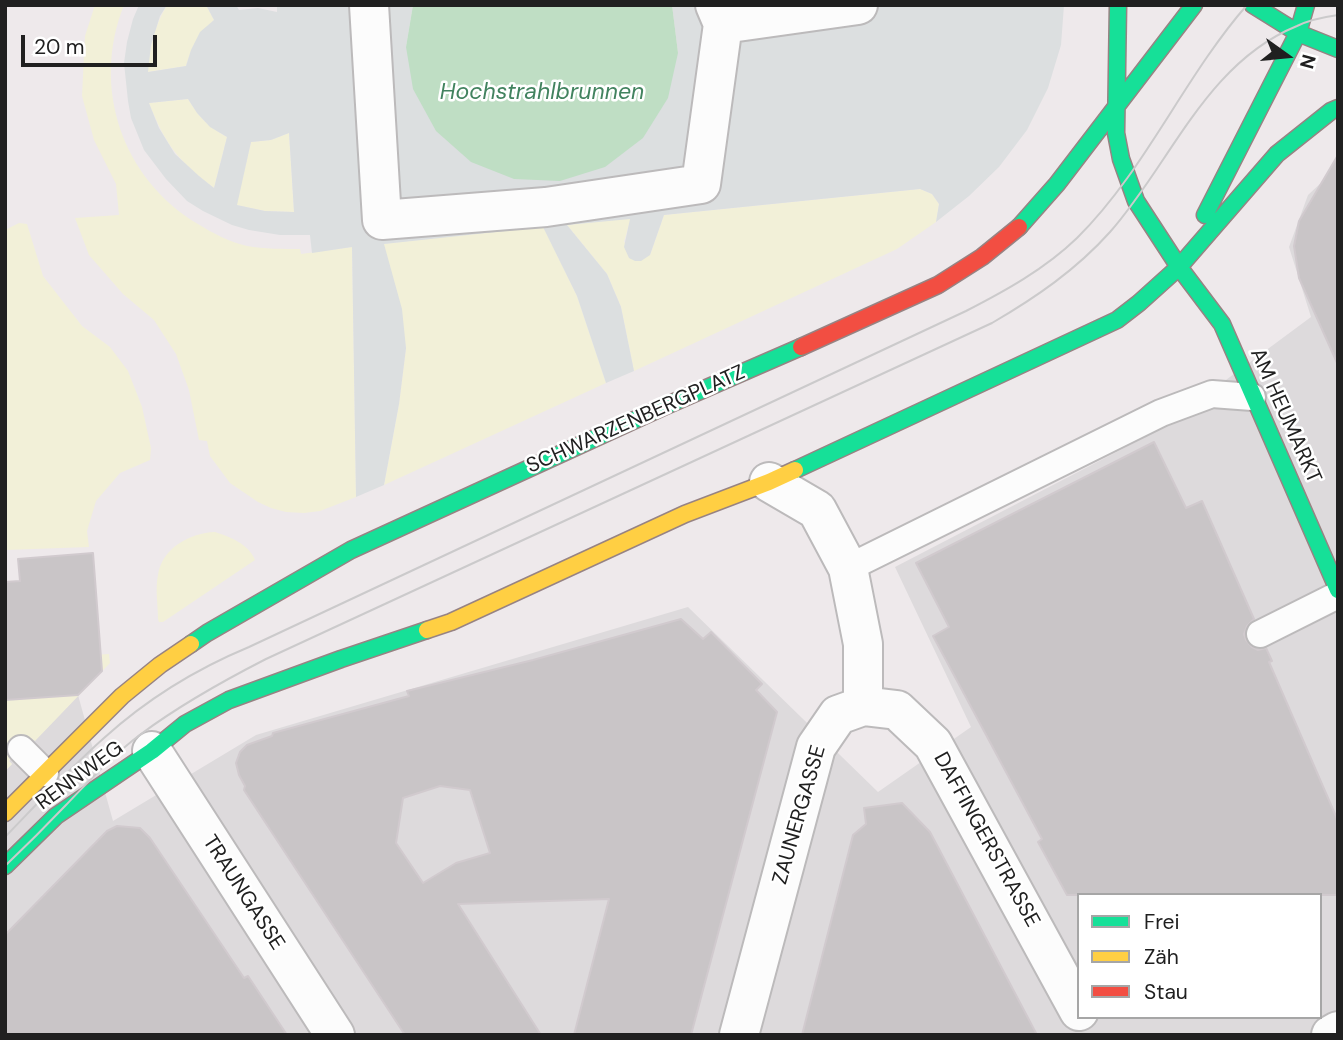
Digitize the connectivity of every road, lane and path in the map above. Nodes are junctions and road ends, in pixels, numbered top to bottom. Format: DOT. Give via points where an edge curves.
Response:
graph roads {
  1 [pos="369,5"];
  2 [pos="858,5"];
  3 [pos="1118,5"];
  4 [pos="1194,5"];
  5 [pos="1253,5"];
  6 [pos="1306,5"];
  7 [pos="719,14"];
  8 [pos="1298,33"];
  9 [pos="1338,49"];
  10 [pos="1116,107"];
  11 [pos="1338,108"];
  12 [pos="1179,267"];
  13 [pos="1252,397"];
  14 [pos="769,482"];
  15 [pos="848,568"];
  16 [pos="1338,592"];
  17 [pos="1260,634"];
  18 [pos="122,696"];
  19 [pos="863,706"];
  20 [pos="21,749"];
  21 [pos="152,751"];
  22 [pos="45,773"];
  23 [pos="5,813"];
  24 [pos="5,866"];
  25 [pos="1077,1007"];
  26 [pos="1083,1019"];
  27 [pos="1338,1031"];
  28 [pos="335,1035"];
  29 [pos="739,1035"];
  30 [pos="1092,1035"];
  31 [pos="1331,1035"];
  1 -- 7 [label="street" via="382,220 546,207 701,184"];
  2 -- 7 [label="street"];
  3 -- 10 [label="main road"];
  4 -- 10 [label="main road, SCHWARZENBERGPLATZ"];
  5 -- 8 [label="main road"];
  6 -- 8 [label="main road"];
  8 -- 9 [label="main road"];
  8 -- 12 [label="main road"];
  10 -- 12 [label="main road" via="1121,159 1136,201"];
  10 -- 18 [label="main road, SCHWARZENBERGPLATZ" via="1018,228 938,285 352,550 208,633"];
  11 -- 12 [label="main road" via="1277,154"];
  12 -- 13 [label="main road, AM HEUMARKT" via="1222,324"];
  12 -- 14 [label="main road" via="1116,320"];
  13 -- 15 [label="lane" via="1212,394 1161,413"];
  13 -- 16 [label="main road, AM HEUMARKT"];
  14 -- 15 [label="street" via="817,510"];
  14 -- 21 [label="main road" via="685,514 451,622 229,700 185,724"];
  15 -- 19 [label="street" via="863,644"];
  16 -- 17 [label="lane"];
  18 -- 22 [label="main road, RENNWEG"];
  19 -- 25 [label="street, DAFFINGERSTRASSE" via="897,710 933,744"];
  19 -- 29 [label="street, ZAUNERGASSE" via="838,715 816,747"];
  20 -- 22 [label="lane"];
  21 -- 24 [label="main road, RENNWEG" via="56,816"];
  21 -- 28 [label="street, TRAUNGASSE"];
  22 -- 23 [label="main road, RENNWEG"];
  26 -- 30 [label="street"];
  27 -- 31 [label="street"];
}
